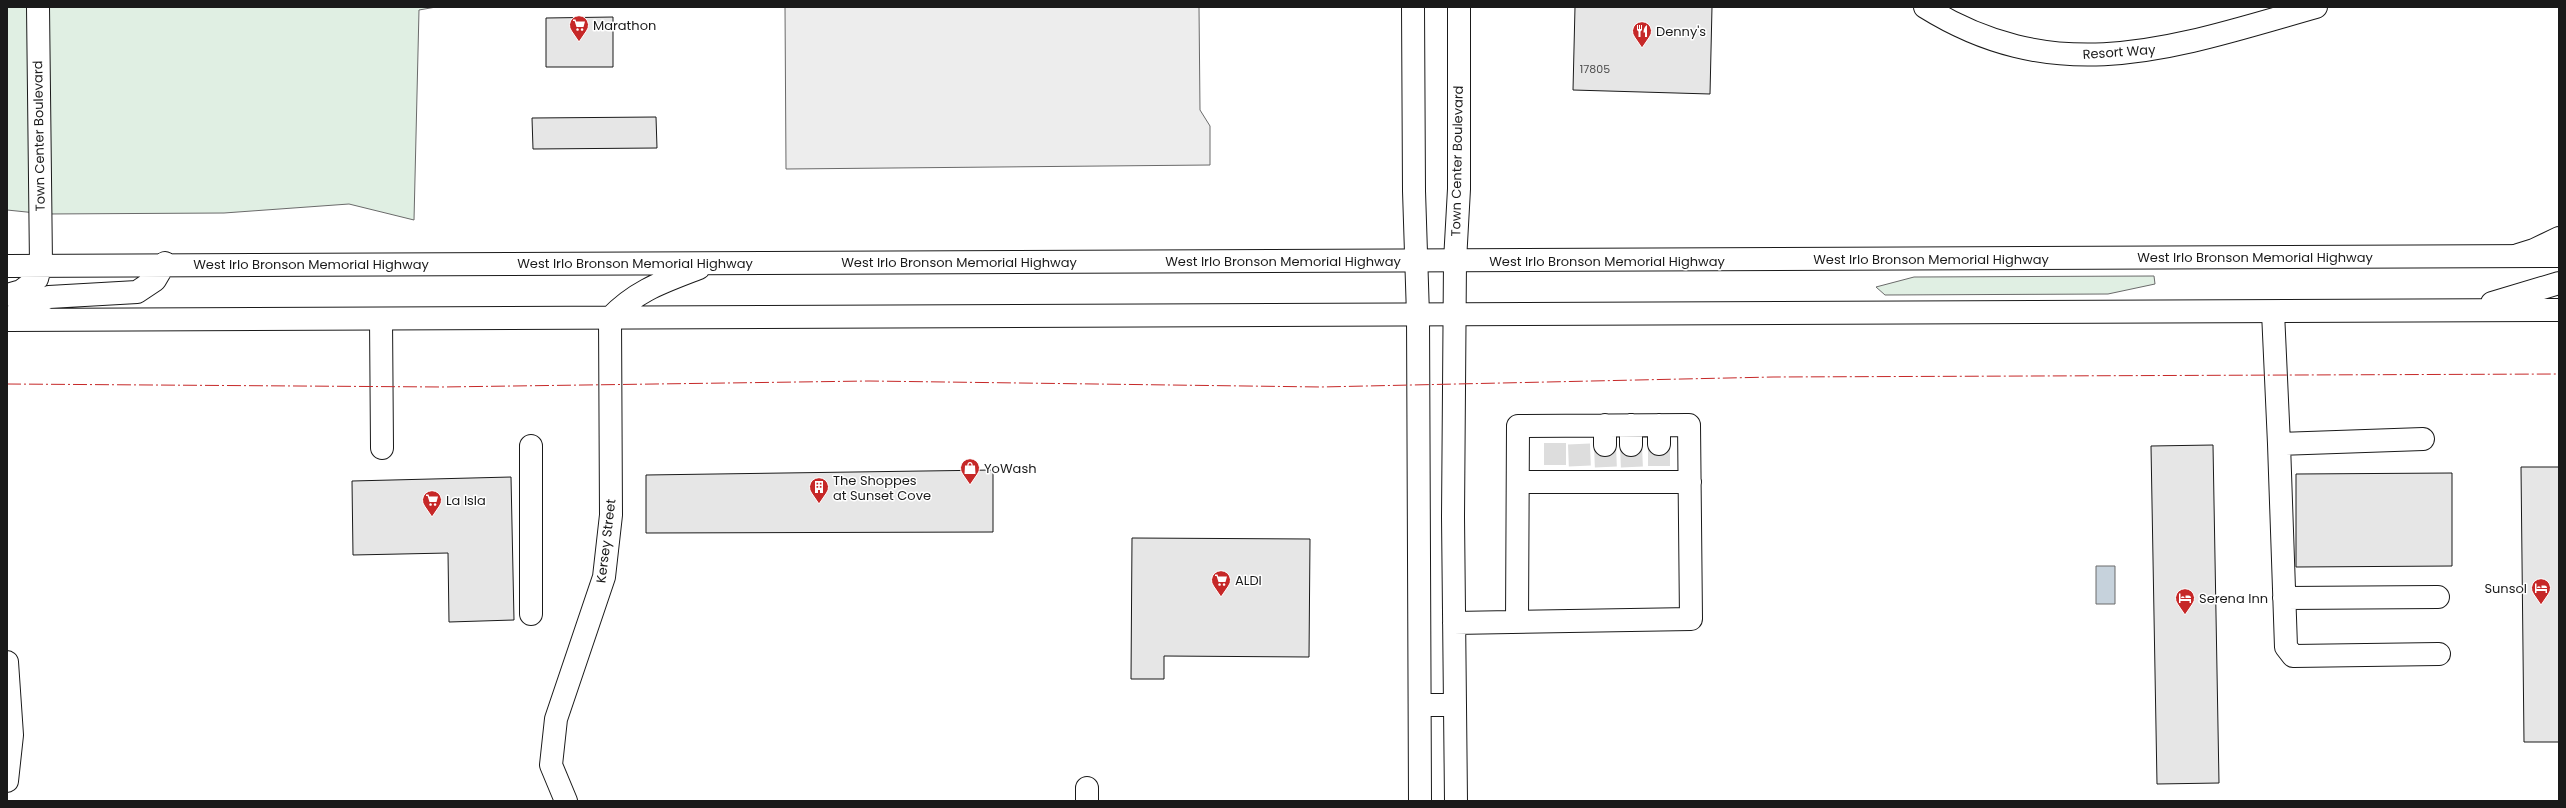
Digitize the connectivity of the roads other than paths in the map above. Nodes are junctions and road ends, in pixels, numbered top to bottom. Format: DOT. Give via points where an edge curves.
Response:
graph roads {
  1 [pos="38,7"];
  2 [pos="1413,7"];
  3 [pos="1459,7"];
  4 [pos="1925,7"];
  5 [pos="2316,7"];
  6 [pos="2559,238"];
  7 [pos="2512,256"];
  8 [pos="2559,256"];
  9 [pos="1418,261"];
  10 [pos="1455,261"];
  11 [pos="711,263"];
  12 [pos="41,264"];
  13 [pos="165,264"];
  14 [pos="7,266"];
  15 [pos="2559,283"];
  16 [pos="7,295"];
  17 [pos="2468,310"];
  18 [pos="2559,310"];
  19 [pos="2273,312"];
  20 [pos="1418,315"];
  21 [pos="1455,315"];
  22 [pos="610,318"];
  23 [pos="381,319"];
  24 [pos="8,324"];
  25 [pos="2423,439"];
  26 [pos="2279,444"];
  27 [pos="532,446"];
  28 [pos="382,448"];
  29 [pos="1518,482"];
  30 [pos="1690,482"];
  31 [pos="1419,515"];
  32 [pos="1453,517"];
  33 [pos="2438,597"];
  34 [pos="2284,598"];
  35 [pos="532,614"];
  36 [pos="1517,622"];
  37 [pos="1454,623"];
  38 [pos="2439,654"];
  39 [pos="7,662"];
  40 [pos="1420,705"];
  41 [pos="1455,705"];
  42 [pos="7,781"];
  43 [pos="566,801"];
  44 [pos="1420,801"];
  45 [pos="1456,801"];
  1 -- 12 [label="main road, Town Center Boulevard"];
  2 -- 9 [label="main road" via="1414,191"];
  3 -- 10 [label="main road, Town Center Boulevard" via="1459,189"];
  4 -- 5 [label="main road, Resort Way" via="1977,32 2020,46 2051,52 2101,56 2186,44"];
  6 -- 7 [label="main road" via="2534,250"];
  7 -- 8 [label="main road, West Irlo Bronson Memorial Highway"];
  7 -- 10 [label="main road, West Irlo Bronson Memorial Highway"];
  9 -- 10 [label="main road, West Irlo Bronson Memorial Highway"];
  9 -- 11 [label="main road, West Irlo Bronson Memorial Highway"];
  9 -- 20 [label="main road"];
  10 -- 21 [label="main road, Town Center Boulevard"];
  11 -- 13 [label="main road, West Irlo Bronson Memorial Highway"];
  11 -- 22 [label="main road" via="655,285 627,300"];
  12 -- 13 [label="main road, West Irlo Bronson Memorial Highway"];
  12 -- 14 [label="main road, West Irlo Bronson Memorial Highway"];
  12 -- 16 [label="main road" via="38,279 21,291"];
  13 -- 24 [label="main road" via="155,280 137,292 49,297 26,307"];
  15 -- 17 [label="main road"];
  17 -- 18 [label="main road"];
  17 -- 19 [label="main road"];
  19 -- 21 [label="main road"];
  19 -- 26 [label="main road"];
  20 -- 21 [label="main road"];
  20 -- 22 [label="main road"];
  20 -- 31 [label="main road"];
  21 -- 32 [label="main road, Town Center Boulevard"];
  22 -- 23 [label="main road"];
  22 -- 43 [label="main road, Kersey Street" via="611,515 604,577 553,733 551,765"];
  23 -- 24 [label="main road"];
  23 -- 28 [label="main road"];
  25 -- 26 [label="main road"];
  26 -- 34 [label="main road"];
  27 -- 35 [label="main road"];
  29 -- 30 [label="main road" via="1555,477 1659,476"];
  29 -- 30 [label="main road" via="1518,426 1554,434 1659,435 1689,425"];
  29 -- 36 [label="main road"];
  30 -- 36 [label="main road" via="1691,619"];
  31 -- 32 [label="main road"];
  31 -- 40 [label="main road"];
  32 -- 37 [label="main road, Town Center Boulevard"];
  33 -- 34 [label="main road"];
  34 -- 38 [label="main road" via="2286,647 2293,656"];
  36 -- 37 [label="main road"];
  37 -- 41 [label="main road, Town Center Boulevard"];
  39 -- 42 [label="main road" via="12,735"];
  40 -- 41 [label="main road"];
  40 -- 44 [label="main road"];
  41 -- 45 [label="main road, Town Center Boulevard"];
}
